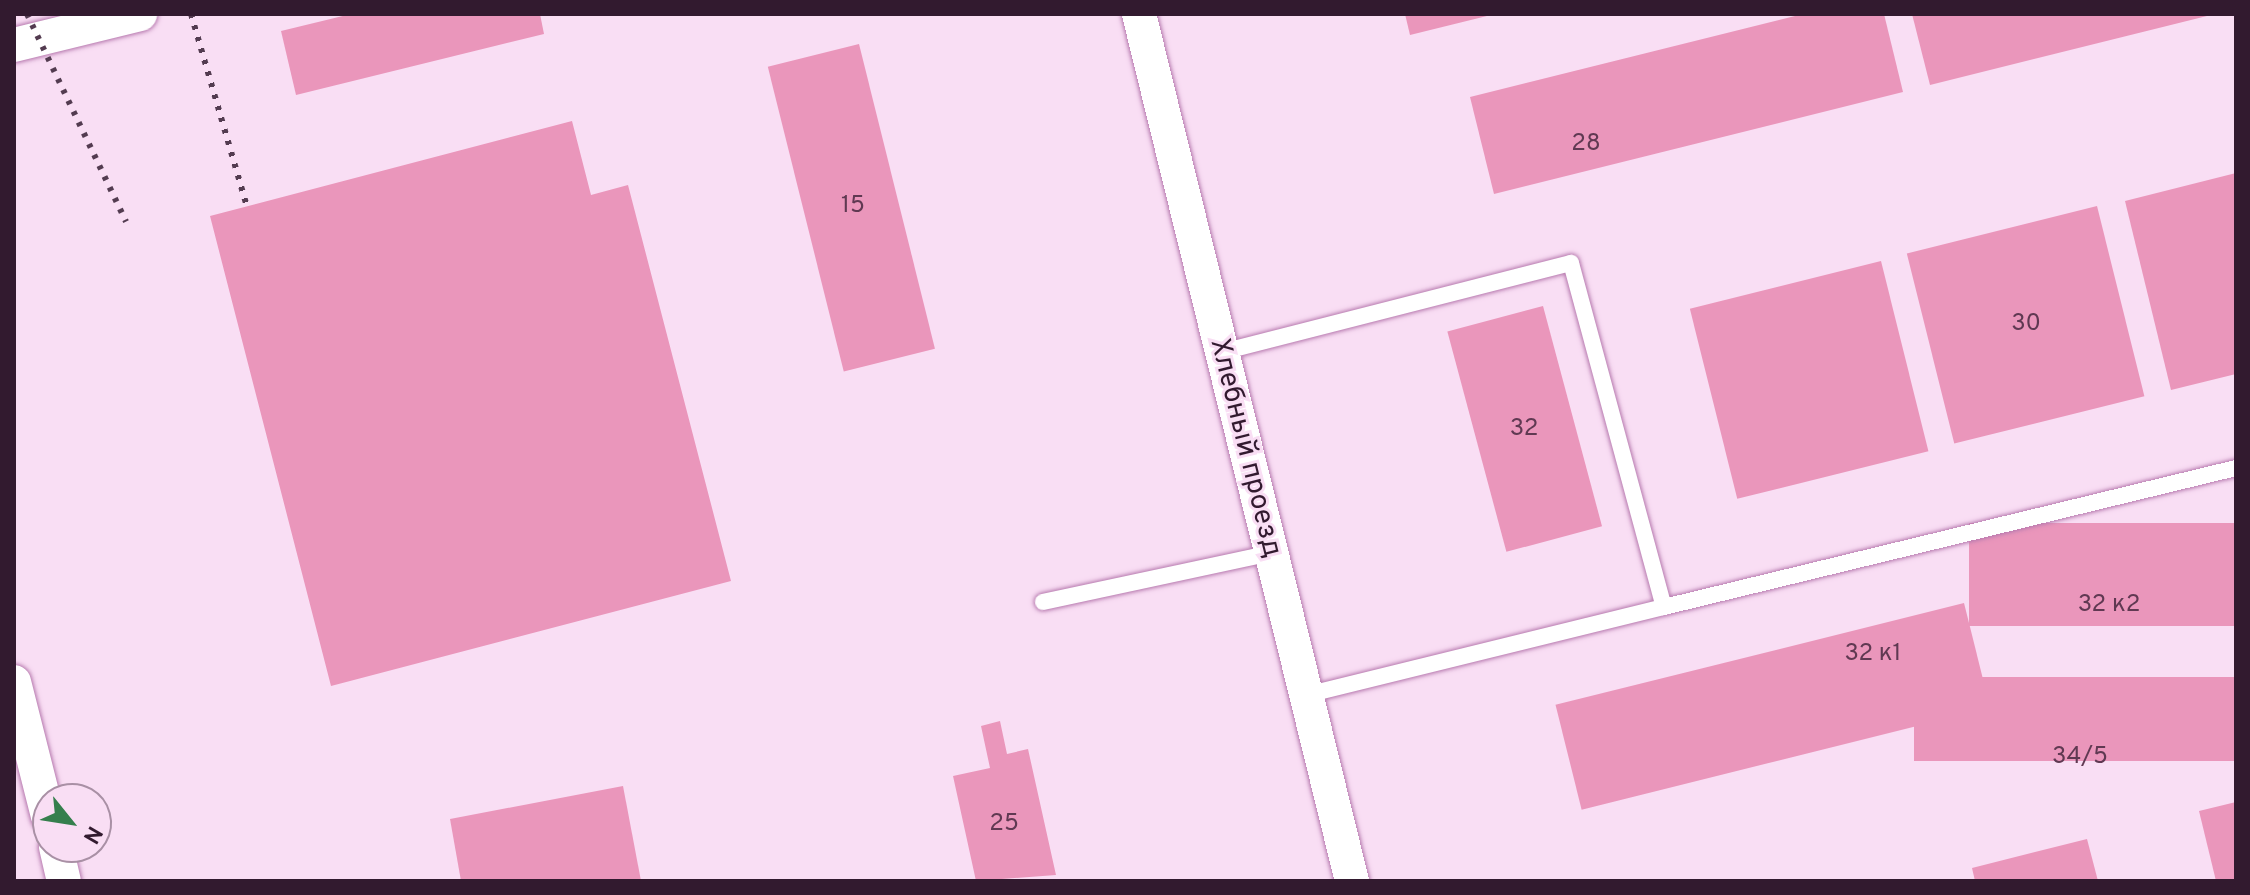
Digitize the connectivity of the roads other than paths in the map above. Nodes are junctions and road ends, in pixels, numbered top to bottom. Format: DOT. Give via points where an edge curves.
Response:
graph roads {
  1 [pos="140,14"];
  2 [pos="1139,14"];
  3 [pos="14,45"];
  4 [pos="1222,352"];
  5 [pos="2236,468"];
  6 [pos="1271,553"];
  7 [pos="1043,602"];
  8 [pos="1664,607"];
  9 [pos="14,682"];
  10 [pos="1306,695"];
  11 [pos="40,783"];
  12 [pos="1352,881"];
  1 -- 3 [label="street"];
  2 -- 4 [label="street, Хлебный проезд"];
  4 -- 6 [label="street, Хлебный проезд"];
  4 -- 8 [label="lane" via="1571,263"];
  5 -- 8 [label="lane"];
  6 -- 7 [label="lane"];
  6 -- 10 [label="street, Хлебный проезд"];
  8 -- 10 [label="lane"];
  9 -- 11 [label="street"];
  10 -- 12 [label="street, Хлебный проезд"];
}
